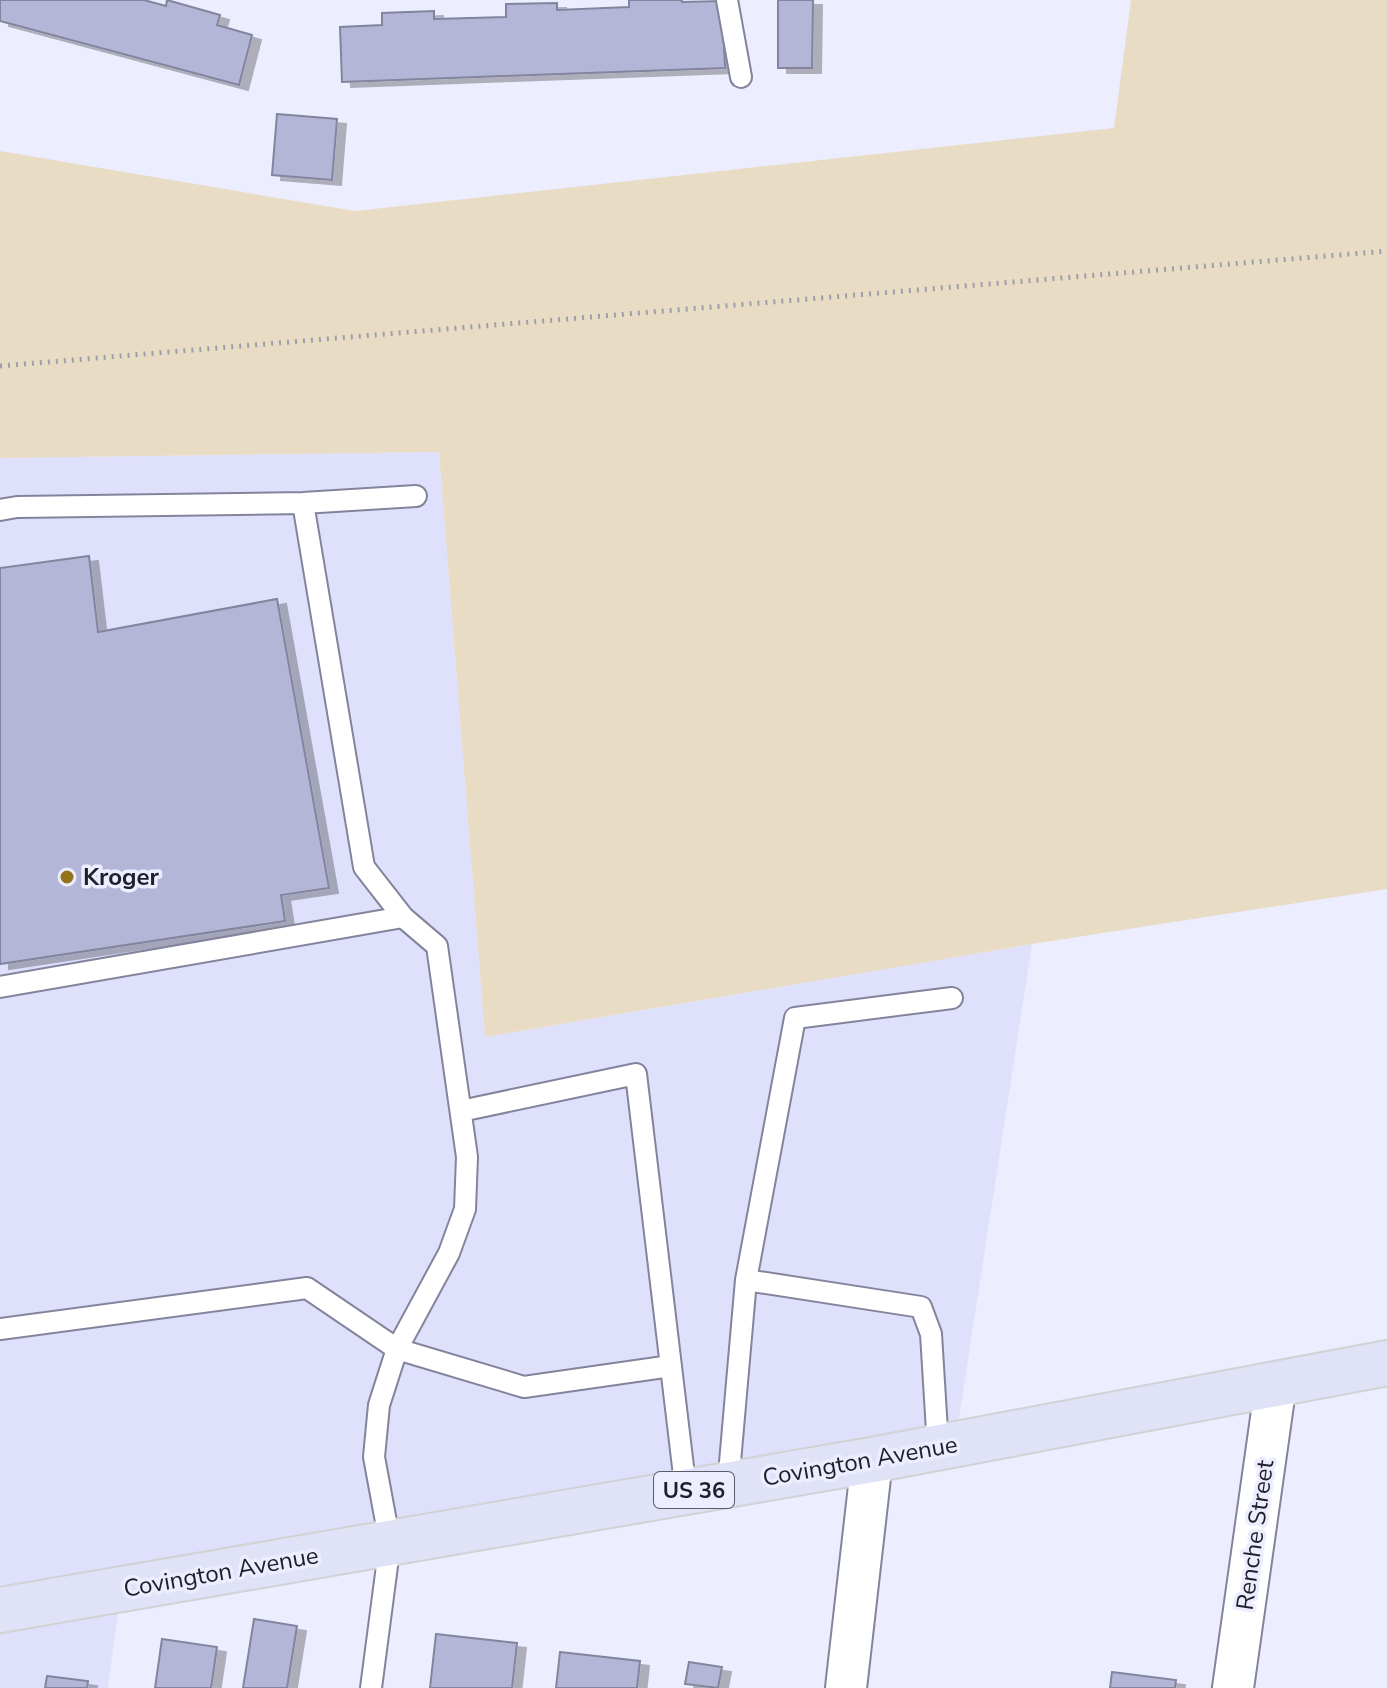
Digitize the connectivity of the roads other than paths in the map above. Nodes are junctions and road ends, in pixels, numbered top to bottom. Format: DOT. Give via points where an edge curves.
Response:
graph roads {
  1 [pos="727,0"];
  2 [pos="741,77"];
  3 [pos="416,496"];
  4 [pos="303,503"];
  5 [pos="0,510"];
  6 [pos="403,917"];
  7 [pos="0,987"];
  8 [pos="952,998"];
  9 [pos="461,1111"];
  10 [pos="746,1280"];
  11 [pos="0,1329"];
  12 [pos="397,1349"];
  13 [pos="1387,1363"];
  14 [pos="671,1366"];
  15 [pos="1276,1383"];
  16 [pos="938,1447"];
  17 [pos="872,1460"];
  18 [pos="707,1488"];
  19 [pos="390,1543"];
  20 [pos="0,1610"];
  21 [pos="371,1688"];
  22 [pos="846,1688"];
  23 [pos="1233,1688"];
  1 -- 2 [label="lane"];
  3 -- 4 [label="lane"];
  4 -- 5 [label="lane"];
  4 -- 6 [label="lane" via="364,867"];
  6 -- 7 [label="lane"];
  6 -- 9 [label="lane" via="437,946"];
  8 -- 10 [label="lane" via="795,1018"];
  9 -- 12 [label="lane" via="467,1157 465,1209 449,1253"];
  9 -- 14 [label="lane" via="636,1074"];
  10 -- 16 [label="lane" via="921,1307 931,1334"];
  10 -- 18 [label="lane"];
  11 -- 12 [label="lane" via="307,1288"];
  12 -- 14 [label="lane" via="524,1387"];
  12 -- 19 [label="lane" via="379,1405 374,1457"];
  13 -- 15 [label="main road, Covington Avenue / US 36"];
  14 -- 18 [label="lane"];
  15 -- 16 [label="main road, Covington Avenue / US 36"];
  15 -- 23 [label="street, Renche Street"];
  16 -- 17 [label="main road, Covington Avenue / US 36"];
  17 -- 18 [label="main road, Covington Avenue / US 36"];
  17 -- 22 [label="street"];
  18 -- 19 [label="main road, Covington Avenue / US 36"];
  19 -- 20 [label="main road, Covington Avenue / US 36"];
  19 -- 21 [label="lane"];
}
